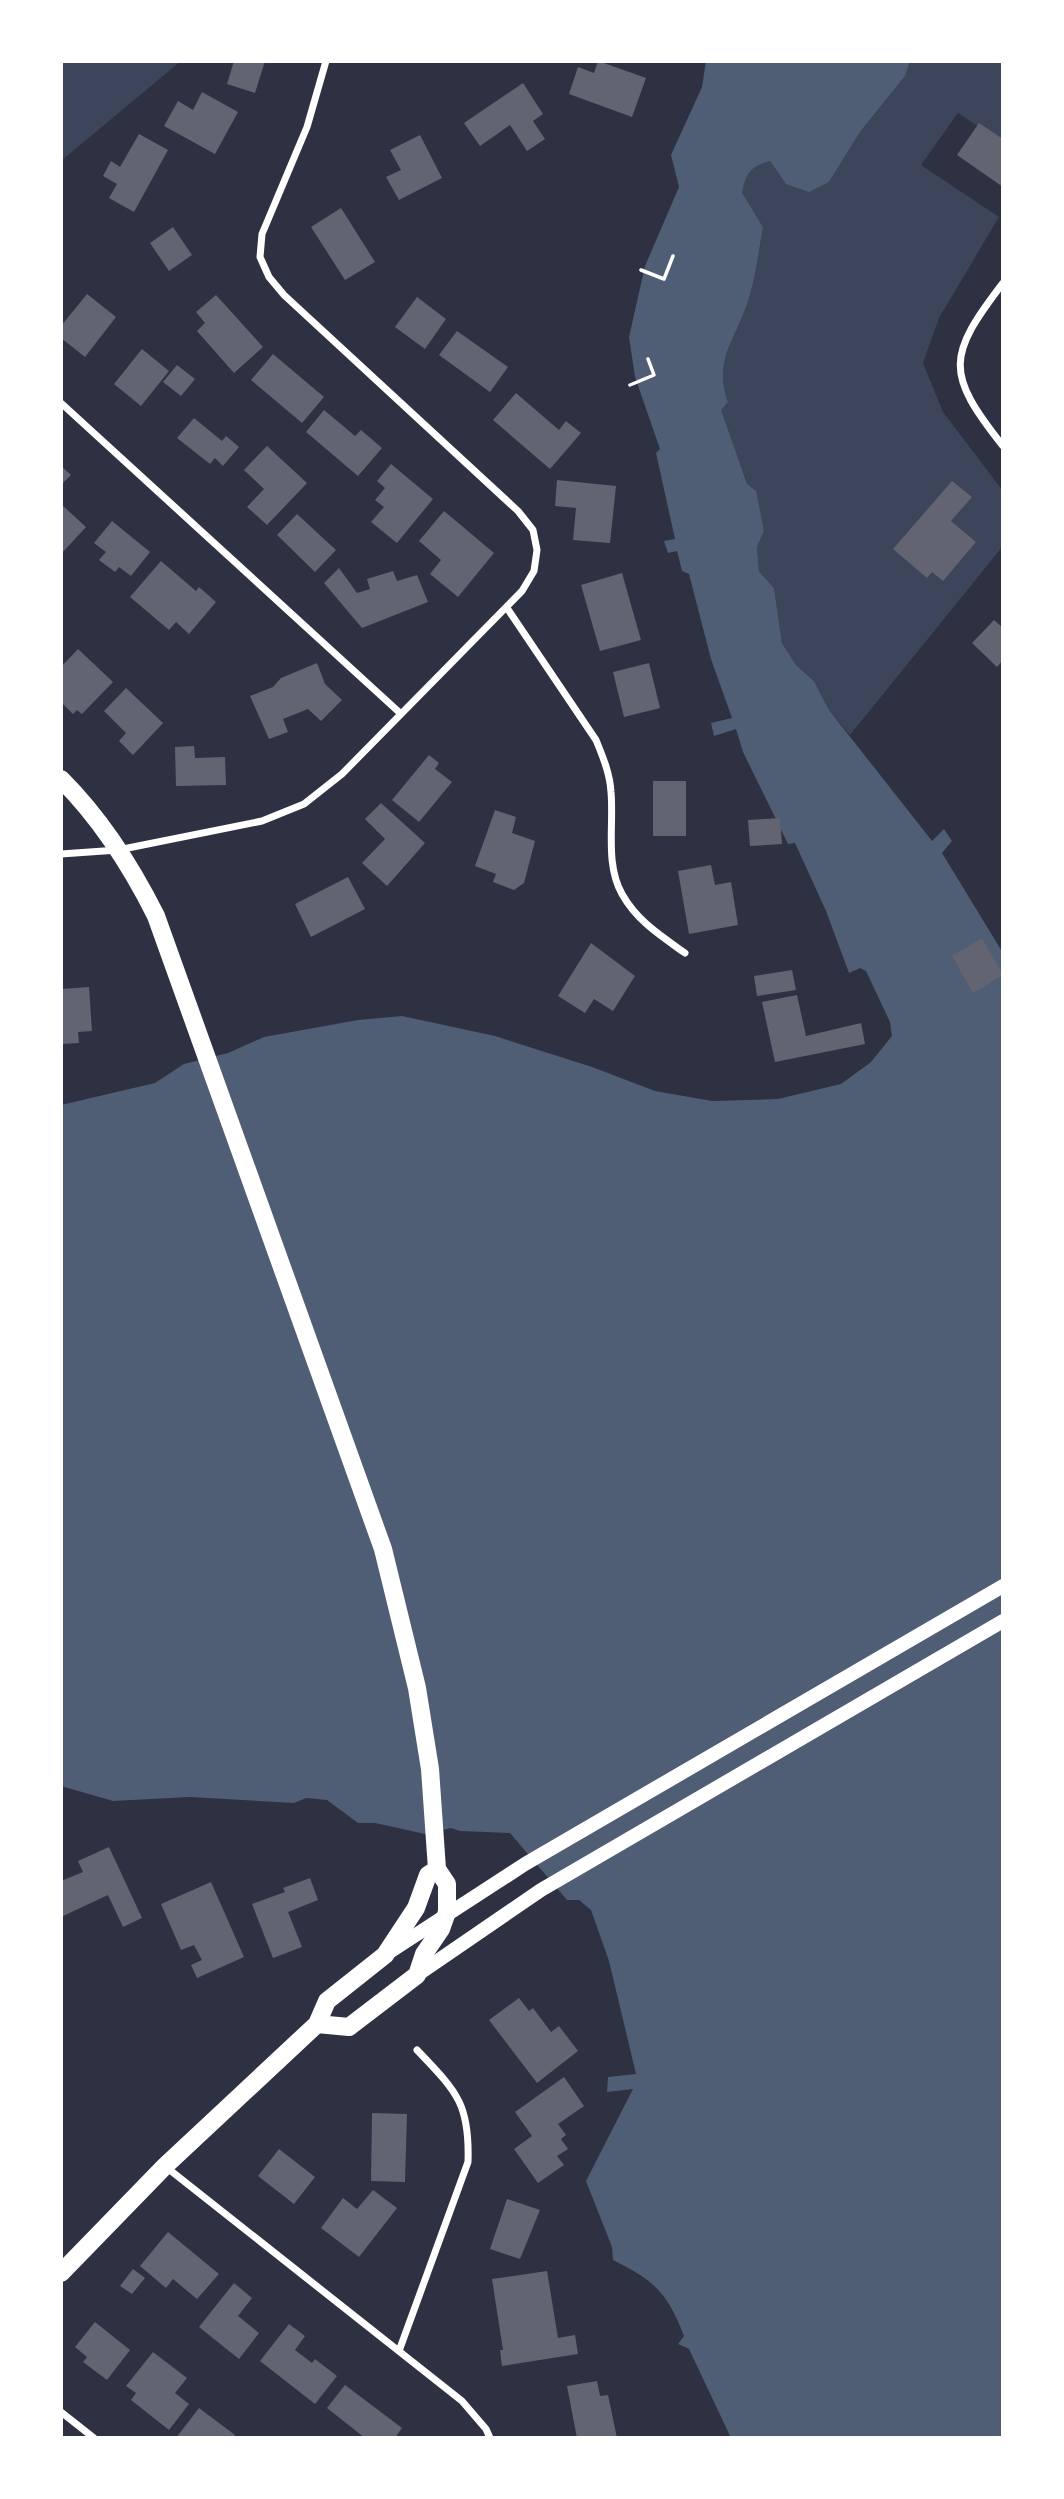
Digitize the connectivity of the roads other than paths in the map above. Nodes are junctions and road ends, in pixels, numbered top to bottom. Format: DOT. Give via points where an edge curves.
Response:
graph roads {
  1 [pos="326,61"];
  2 [pos="1003,283"];
  3 [pos="61,404"];
  4 [pos="1003,446"];
  5 [pos="507,608"];
  6 [pos="400,713"];
  7 [pos="61,779"];
  8 [pos="118,850"];
  9 [pos="61,854"];
  10 [pos="685,953"];
  11 [pos="1003,1586"];
  12 [pos="1003,1621"];
  13 [pos="437,1869"];
  14 [pos="447,1912"];
  15 [pos="385,1955"];
  16 [pos="417,1975"];
  17 [pos="317,2024"];
  18 [pos="417,2050"];
  19 [pos="165,2166"];
  20 [pos="61,2273"];
  21 [pos="399,2351"];
  22 [pos="61,2412"];
  23 [pos="94,2438"];
  24 [pos="490,2438"];
  1 -- 5 [label="street" via="307,127 262,234 260,257 284,295 533,530 537,550 534,571"];
  2 -- 4 [label="street" via="966,334 959,372 976,412"];
  3 -- 6 [label="street"];
  5 -- 6 [label="street"];
  5 -- 10 [label="street" via="596,740 611,792 611,852 621,893 647,926"];
  6 -- 8 [label="street" via="342,774 304,804 262,821"];
  7 -- 8 [label="main road"];
  8 -- 9 [label="street"];
  8 -- 13 [label="main road" via="156,916 383,1549 417,1688 430,1769"];
  11 -- 14 [label="main road"];
  12 -- 16 [label="main road" via="541,1890"];
  13 -- 14 [label="main road" via="447,1884"];
  13 -- 15 [label="main road" via="428,1875 416,1908"];
  14 -- 15 [label="main road"];
  14 -- 16 [label="main road"];
  15 -- 17 [label="main road" via="327,2001"];
  16 -- 17 [label="main road" via="349,2027"];
  17 -- 19 [label="main road"];
  18 -- 21 [label="street" via="450,2084 463,2105 469,2129 468,2162"];
  19 -- 20 [label="main road"];
  19 -- 21 [label="street"];
  21 -- 24 [label="street" via="462,2400"];
  22 -- 23 [label="street"];
}
